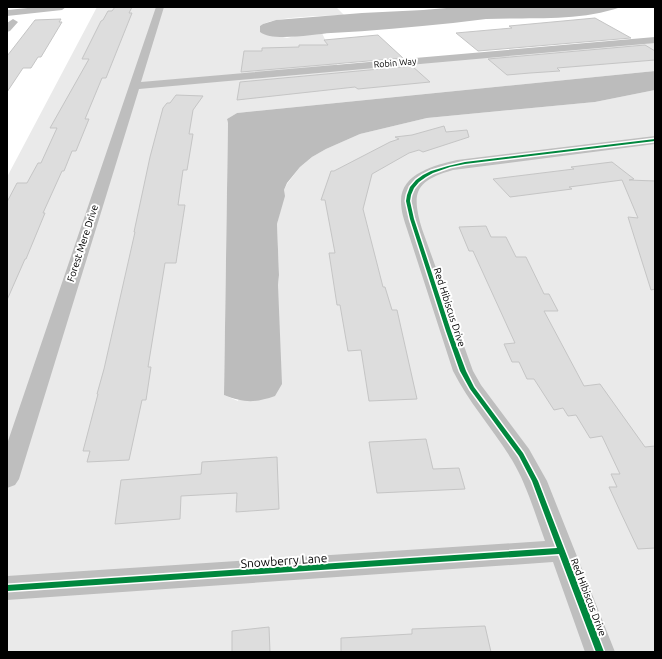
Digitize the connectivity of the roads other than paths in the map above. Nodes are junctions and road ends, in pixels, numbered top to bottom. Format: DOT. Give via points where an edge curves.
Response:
graph roads {
  1 [pos="62,7"];
  2 [pos="160,7"];
  3 [pos="7,13"];
  4 [pos="655,40"];
  5 [pos="135,86"];
  6 [pos="655,141"];
  7 [pos="7,479"];
  8 [pos="562,552"];
  9 [pos="7,588"];
  10 [pos="600,652"];
  1 -- 3 [label="street"];
  2 -- 5 [label="street, Forest Mere Drive"];
  4 -- 5 [label="street, Robin Way"];
  5 -- 7 [label="street, Forest Mere Drive"];
  6 -- 8 [label="street, Red Hibiscus Drive" via="459,164 422,179 413,187 409,196 416,231 463,371 532,474"];
  8 -- 9 [label="street, Snowberry Lane"];
  8 -- 10 [label="street, Red Hibiscus Drive"];
}
